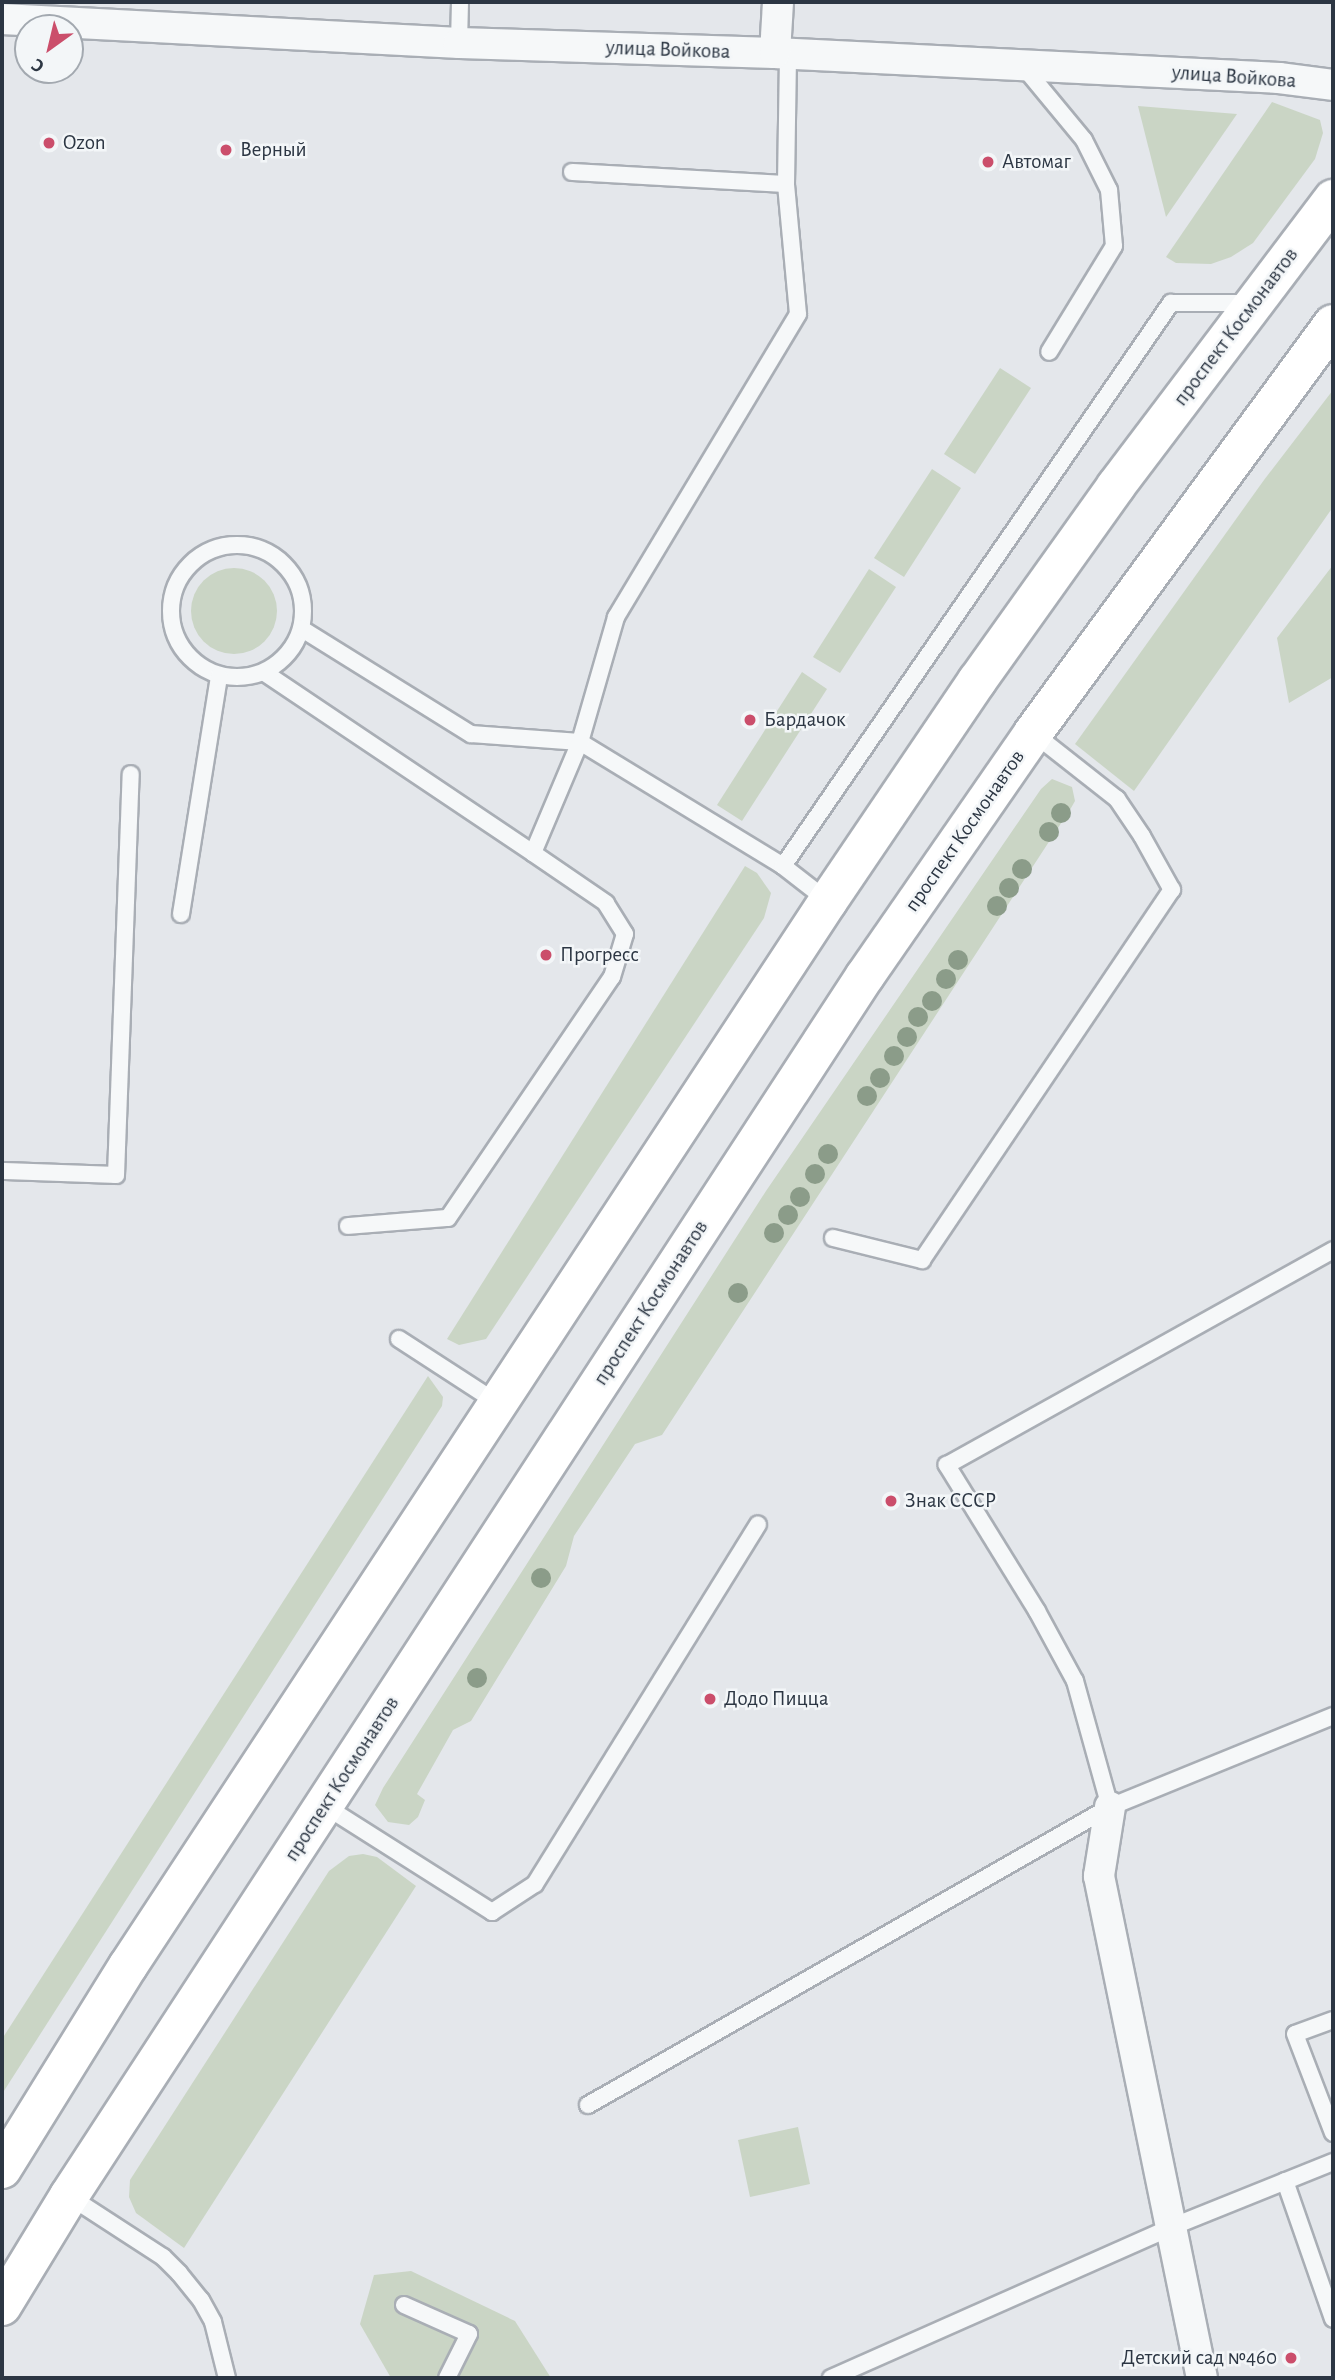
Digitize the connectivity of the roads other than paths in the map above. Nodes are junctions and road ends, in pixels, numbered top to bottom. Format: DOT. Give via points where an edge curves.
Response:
graph roads {
  1 [pos="460,2"];
  2 [pos="778,2"];
  3 [pos="2,19"];
  4 [pos="459,43"];
  5 [pos="781,54"];
  6 [pos="1022,65"];
  7 [pos="1333,85"];
  8 [pos="572,172"];
  9 [pos="786,184"];
  10 [pos="1333,200"];
  11 [pos="1254,303"];
  12 [pos="1333,324"];
  13 [pos="1049,352"];
  14 [pos="302,629"];
  15 [pos="265,673"];
  16 [pos="219,676"];
  17 [pos="1033,733"];
  18 [pos="580,741"];
  19 [pos="131,774"];
  20 [pos="533,853"];
  21 [pos="783,866"];
  22 [pos="828,901"];
  23 [pos="181,914"];
  24 [pos="2,1171"];
  25 [pos="348,1226"];
  26 [pos="833,1238"];
  27 [pos="1333,1250"];
  28 [pos="399,1339"];
  29 [pos="496,1402"];
  30 [pos="758,1524"];
  31 [pos="1333,1716"];
  32 [pos="325,1807"];
  33 [pos="1110,1807"];
  34 [pos="1333,2020"];
  35 [pos="588,2105"];
  36 [pos="1333,2133"];
  37 [pos="7,2149"];
  38 [pos="1333,2162"];
  39 [pos="1285,2181"];
  40 [pos="69,2196"];
  41 [pos="1169,2228"];
  42 [pos="404,2305"];
  43 [pos="2,2306"];
  44 [pos="1333,2319"];
  45 [pos="227,2378"];
  46 [pos="447,2378"];
  47 [pos="831,2378"];
  48 [pos="1202,2378"];
  1 -- 4 [label="lane"];
  2 -- 5 [label="street"];
  3 -- 4 [label="street, улица Войкова"];
  4 -- 5 [label="street, улица Войкова"];
  5 -- 6 [label="street, улица Войкова"];
  5 -- 9 [label="lane"];
  6 -- 7 [label="street, улица Войкова" via="1279,78"];
  6 -- 13 [label="lane" via="1084,140 1109,190 1115,246"];
  8 -- 9 [label="lane"];
  9 -- 18 [label="lane" via="797,314 615,617"];
  10 -- 11 [label="main road, проспект Космонавтов"];
  11 -- 21 [label="lane" via="1171,303"];
  11 -- 22 [label="main road, проспект Космонавтов" via="977,681"];
  12 -- 17 [label="main road, проспект Космонавтов"];
  14 -- 15 [label="lane" via="294,647"];
  14 -- 16 [label="lane" via="304,606 298,585 286,566 268,552 225,546 204,553 187,567 175,586 170,608 183,651"];
  14 -- 18 [label="lane" via="471,734"];
  15 -- 16 [label="lane"];
  15 -- 20 [label="lane"];
  16 -- 23 [label="lane"];
  17 -- 26 [label="lane" via="1117,799 1172,890 922,1260"];
  17 -- 32 [label="main road, проспект Космонавтов" via="865,976"];
  18 -- 20 [label="lane"];
  18 -- 21 [label="lane"];
  19 -- 24 [label="lane" via="116,1175"];
  20 -- 25 [label="lane" via="606,903 619,923 625,934 612,977 448,1219"];
  21 -- 22 [label="lane"];
  22 -- 29 [label="main road, проспект Космонавтов"];
  27 -- 33 [label="lane" via="947,1465 1075,1681"];
  28 -- 29 [label="lane"];
  29 -- 37 [label="main road, проспект Космонавтов"];
  30 -- 32 [label="lane" via="535,1884 492,1912"];
  31 -- 33 [label="lane"];
  32 -- 40 [label="main road, проспект Космонавтов"];
  33 -- 35 [label="lane"];
  33 -- 41 [label="street" via="1099,1876"];
  34 -- 36 [label="lane" via="1296,2034"];
  38 -- 39 [label="lane"];
  39 -- 41 [label="lane"];
  39 -- 44 [label="lane"];
  40 -- 43 [label="main road, проспект Космонавтов"];
  40 -- 45 [label="lane" via="180,2273 213,2322"];
  41 -- 47 [label="lane"];
  41 -- 48 [label="street"];
  42 -- 46 [label="lane" via="469,2334"];
}
